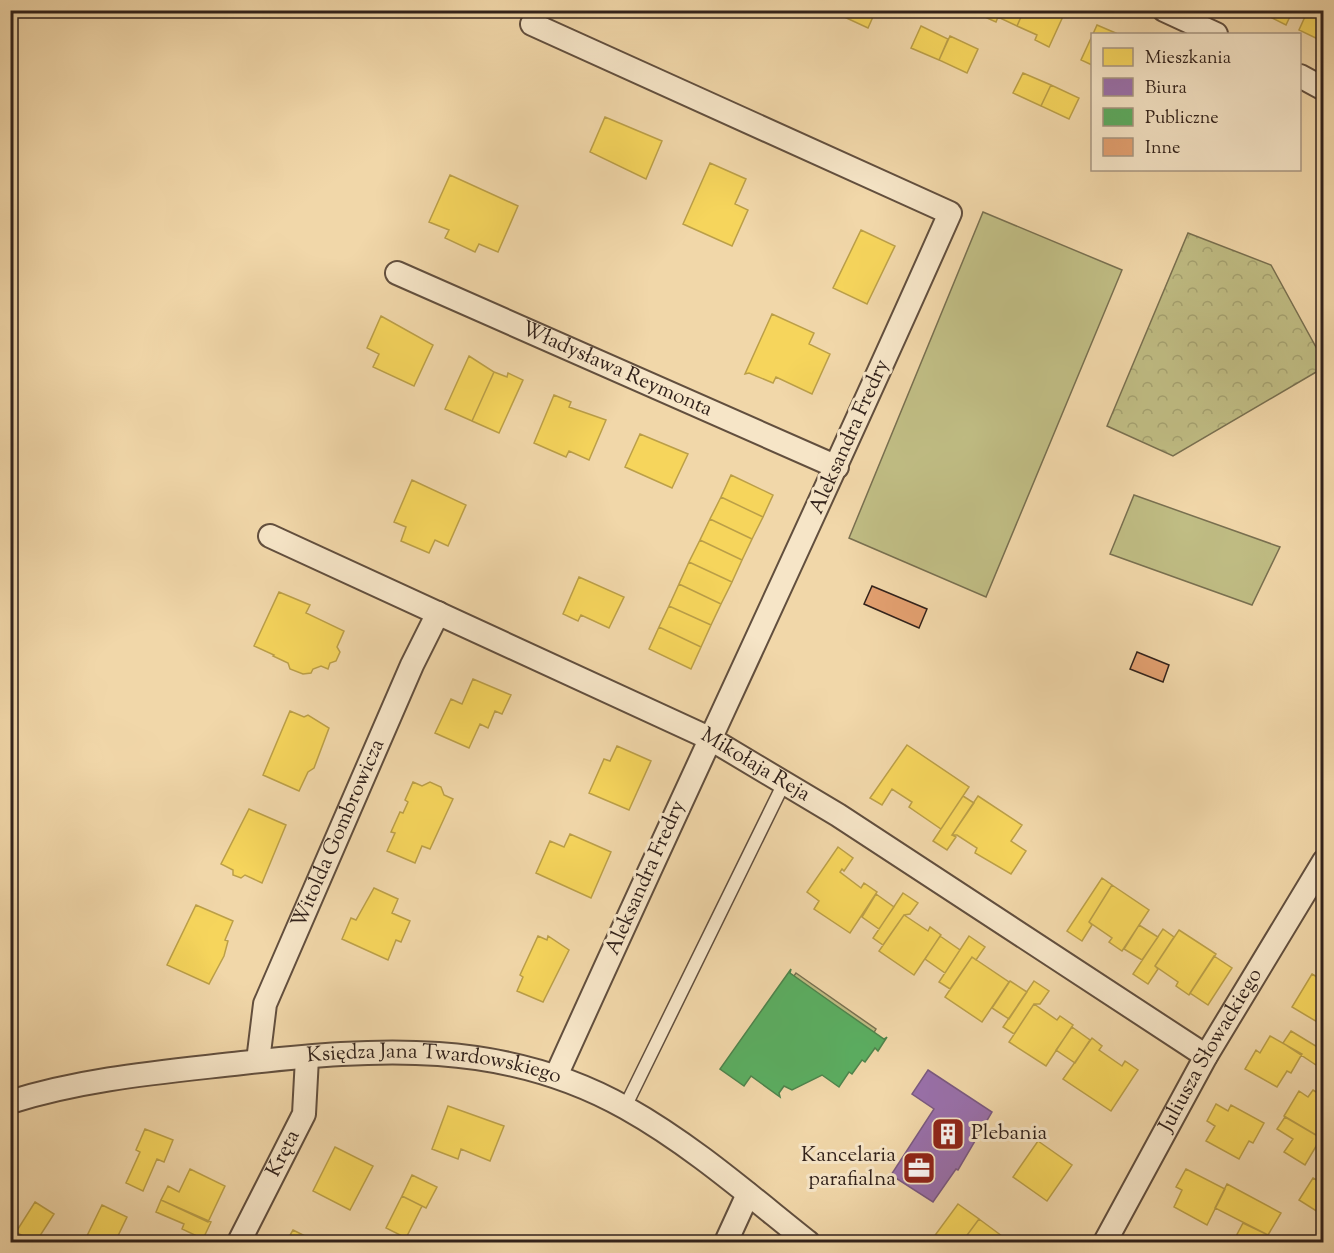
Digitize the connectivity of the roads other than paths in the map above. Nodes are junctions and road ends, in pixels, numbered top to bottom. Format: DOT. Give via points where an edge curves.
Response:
graph roads {
  1 [pos="1164,10"];
  2 [pos="532,24"];
  3 [pos="1214,33"];
  4 [pos="1301,77"];
  5 [pos="1323,89"];
  6 [pos="397,273"];
  7 [pos="837,467"];
  8 [pos="270,536"];
  9 [pos="438,613"];
  10 [pos="709,738"];
  11 [pos="785,782"];
  12 [pos="1323,861"];
  13 [pos="1206,1056"];
  14 [pos="307,1058"];
  15 [pos="258,1061"];
  16 [pos="556,1077"];
  17 [pos="10,1102"];
  18 [pos="625,1107"];
  19 [pos="748,1194"];
  20 [pos="239,1242"];
  21 [pos="726,1242"];
  22 [pos="808,1242"];
  23 [pos="1104,1242"];
  1 -- 3 [label="street"];
  2 -- 7 [label="street, Aleksandra Fredry" via="950,213"];
  4 -- 5 [label="street"];
  6 -- 7 [label="street, Władysława Reymonta"];
  7 -- 10 [label="street, Aleksandra Fredry"];
  8 -- 9 [label="street, Mikołaja Reja"];
  9 -- 10 [label="street, Mikołaja Reja"];
  9 -- 15 [label="street, Witolda Gombrowicza" via="265,1005"];
  10 -- 11 [label="street, Mikołaja Reja"];
  10 -- 16 [label="street, Aleksandra Fredry"];
  11 -- 13 [label="street, Mikołaja Reja"];
  11 -- 18 [label="lane"];
  12 -- 13 [label="street, Juliusza Słowackiego"];
  13 -- 23 [label="street, Juliusza Słowackiego"];
  14 -- 15 [label="street, Księdza Jana Twardowskiego"];
  14 -- 16 [label="street, Księdza Jana Twardowskiego" via="432,1052 494,1059"];
  14 -- 20 [label="street, Kręta" via="304,1114"];
  15 -- 17 [label="street, Księdza Jana Twardowskiego" via="102,1079"];
  16 -- 18 [label="street, Księdza Jana Twardowskiego"];
  18 -- 19 [label="street, Księdza Jana Twardowskiego" via="685,1145"];
  19 -- 21 [label="street"];
  19 -- 22 [label="street, Księdza Jana Twardowskiego"];
}
